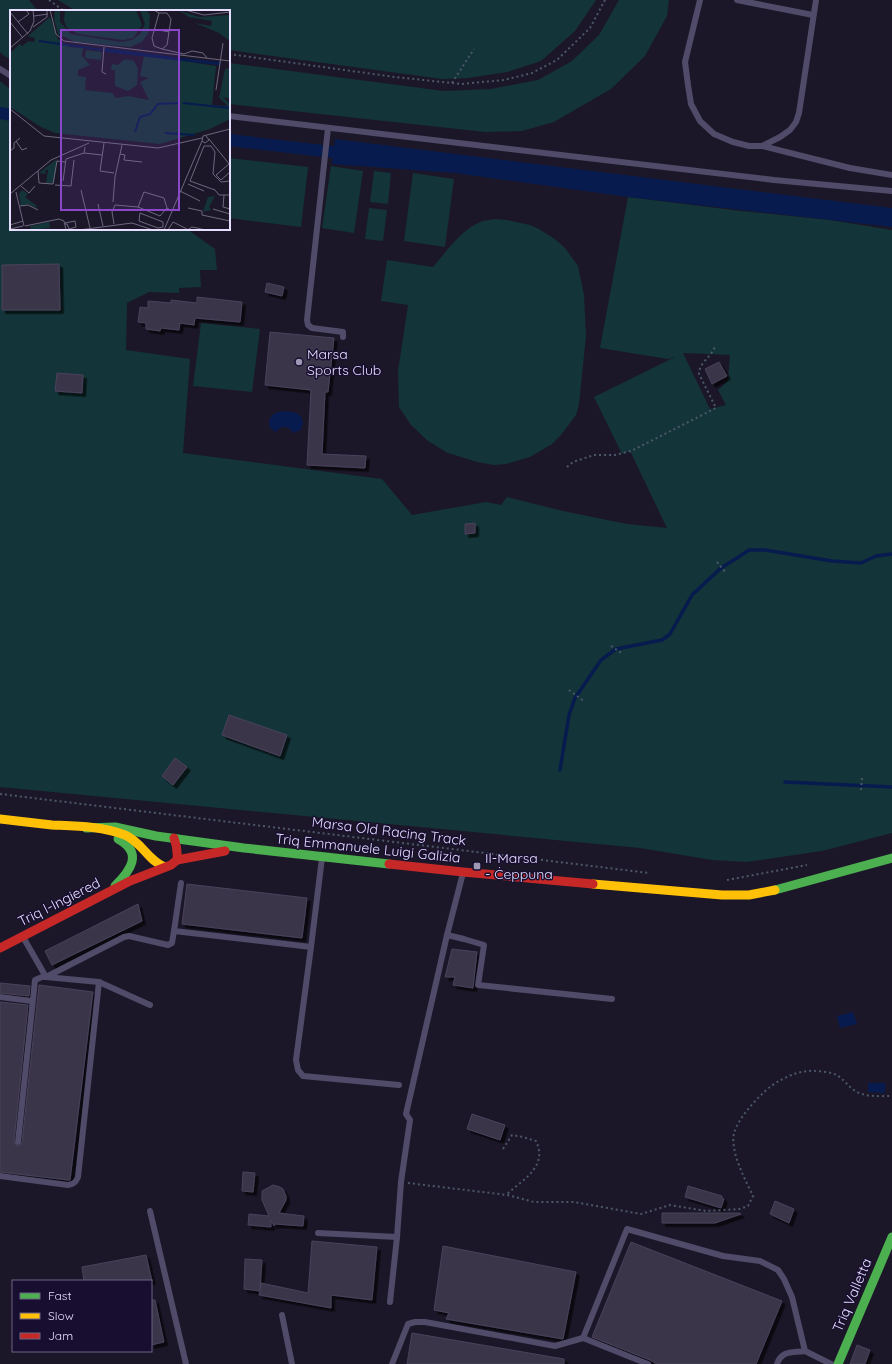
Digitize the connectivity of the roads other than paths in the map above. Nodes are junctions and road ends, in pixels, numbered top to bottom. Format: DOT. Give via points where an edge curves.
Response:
graph roads {
  1 [pos="700,0"];
  2 [pos="737,0"];
  3 [pos="816,0"];
  4 [pos="813,15"];
  5 [pos="0,69"];
  6 [pos="10,75"];
  7 [pos="230,116"];
  8 [pos="328,128"];
  9 [pos="762,146"];
  10 [pos="892,175"];
  11 [pos="892,191"];
  12 [pos="343,337"];
  13 [pos="0,819"];
  14 [pos="50,825"];
  15 [pos="86,828"];
  16 [pos="174,838"];
  17 [pos="153,839"];
  18 [pos="244,848"];
  19 [pos="322,856"];
  20 [pos="149,857"];
  21 [pos="892,858"];
  22 [pos="177,860"];
  23 [pos="165,867"];
  24 [pos="463,872"];
  25 [pos="130,880"];
  26 [pos="181,883"];
  27 [pos="109,892"];
  28 [pos="174,931"];
  29 [pos="447,935"];
  30 [pos="22,936"];
  31 [pos="312,947"];
  32 [pos="0,948"];
  33 [pos="46,977"];
  34 [pos="99,982"];
  35 [pos="0,997"];
  36 [pos="612,999"];
  37 [pos="32,1001"];
  38 [pos="150,1005"];
  39 [pos="400,1085"];
  40 [pos="18,1142"];
  41 [pos="0,1176"];
  42 [pos="150,1211"];
  43 [pos="318,1233"];
  44 [pos="397,1237"];
  45 [pos="892,1237"];
  46 [pos="390,1302"];
  47 [pos="282,1314"];
  48 [pos="583,1338"];
  49 [pos="805,1351"];
  50 [pos="186,1364"];
  51 [pos="292,1364"];
  52 [pos="392,1364"];
  53 [pos="648,1364"];
  54 [pos="777,1364"];
  55 [pos="831,1364"];
  56 [pos="838,1364"];
  1 -- 9 [label="lane" via="685,62 691,104 700,121 714,134 749,146"];
  2 -- 4 [label="lane"];
  3 -- 4 [label="lane"];
  4 -- 9 [label="lane" via="796,122 790,130"];
  5 -- 6 [label="lane"];
  7 -- 8 [label="lane"];
  8 -- 11 [label="lane" via="774,180"];
  8 -- 12 [label="lane" via="307,320 308,326 312,328 344,332"];
  9 -- 10 [label="lane" via="850,168"];
  13 -- 14 [label="main road, Triq Emmanuele Luigi Galizia"];
  14 -- 15 [label="main road, Triq Emmanuele Luigi Galizia"];
  14 -- 27 [label="main road" via="119,839 130,847 133,859 129,870"];
  15 -- 17 [label="main road, Triq Emmanuele Luigi Galizia" via="115,827"];
  15 -- 20 [label="main road, Triq Emmanuele Luigi Galizia" via="131,838"];
  16 -- 17 [label="main road, Triq Emmanuele Luigi Galizia"];
  16 -- 18 [label="main road, Triq Emmanuele Luigi Galizia"];
  16 -- 22 [label="main road" via="178,848"];
  17 -- 20 [label="main road"];
  18 -- 19 [label="main road, Triq Emmanuele Luigi Galizia"];
  18 -- 22 [label="main road, Triq Emmanuele Luigi Galizia"];
  19 -- 24 [label="main road, Triq Emmanuele Luigi Galizia"];
  19 -- 31 [label="lane"];
  20 -- 23 [label="main road" via="157,865"];
  20 -- 25 [label="main road, Triq l-Ingiered"];
  21 -- 24 [label="main road, Triq Emmanuele Luigi Galizia" via="749,895"];
  22 -- 23 [label="main road"];
  23 -- 25 [label="main road, Triq l-Ingiered"];
  24 -- 29 [label="lane"];
  25 -- 27 [label="main road, Triq l-Ingiered"];
  26 -- 28 [label="lane"];
  27 -- 30 [label="main road, Triq l-Ingiered"];
  28 -- 31 [label="lane"];
  28 -- 33 [label="lane" via="172,943 168,945 124,937"];
  29 -- 36 [label="lane" via="484,946 478,985"];
  29 -- 44 [label="lane" via="406,1114 410,1120 401,1182"];
  30 -- 32 [label="main road, Triq l-Ingiered"];
  30 -- 33 [label="lane"];
  31 -- 39 [label="lane" via="296,1060 298,1070 303,1076"];
  33 -- 34 [label="lane"];
  33 -- 37 [label="lane" via="35,980"];
  34 -- 38 [label="lane"];
  34 -- 41 [label="lane" via="77,1180 68,1185"];
  35 -- 37 [label="lane"];
  37 -- 40 [label="lane"];
  42 -- 50 [label="lane"];
  43 -- 44 [label="lane"];
  44 -- 46 [label="lane"];
  45 -- 56 [label="main road, Triq Valletta"];
  47 -- 51 [label="lane"];
  48 -- 49 [label="lane" via="627,1229 723,1256 760,1261 778,1270 792,1297"];
  48 -- 52 [label="lane" via="555,1346 415,1322 408,1324"];
  48 -- 53 [label="lane"];
  49 -- 54 [label="lane" via="782,1354"];
  49 -- 55 [label="lane"];
}
